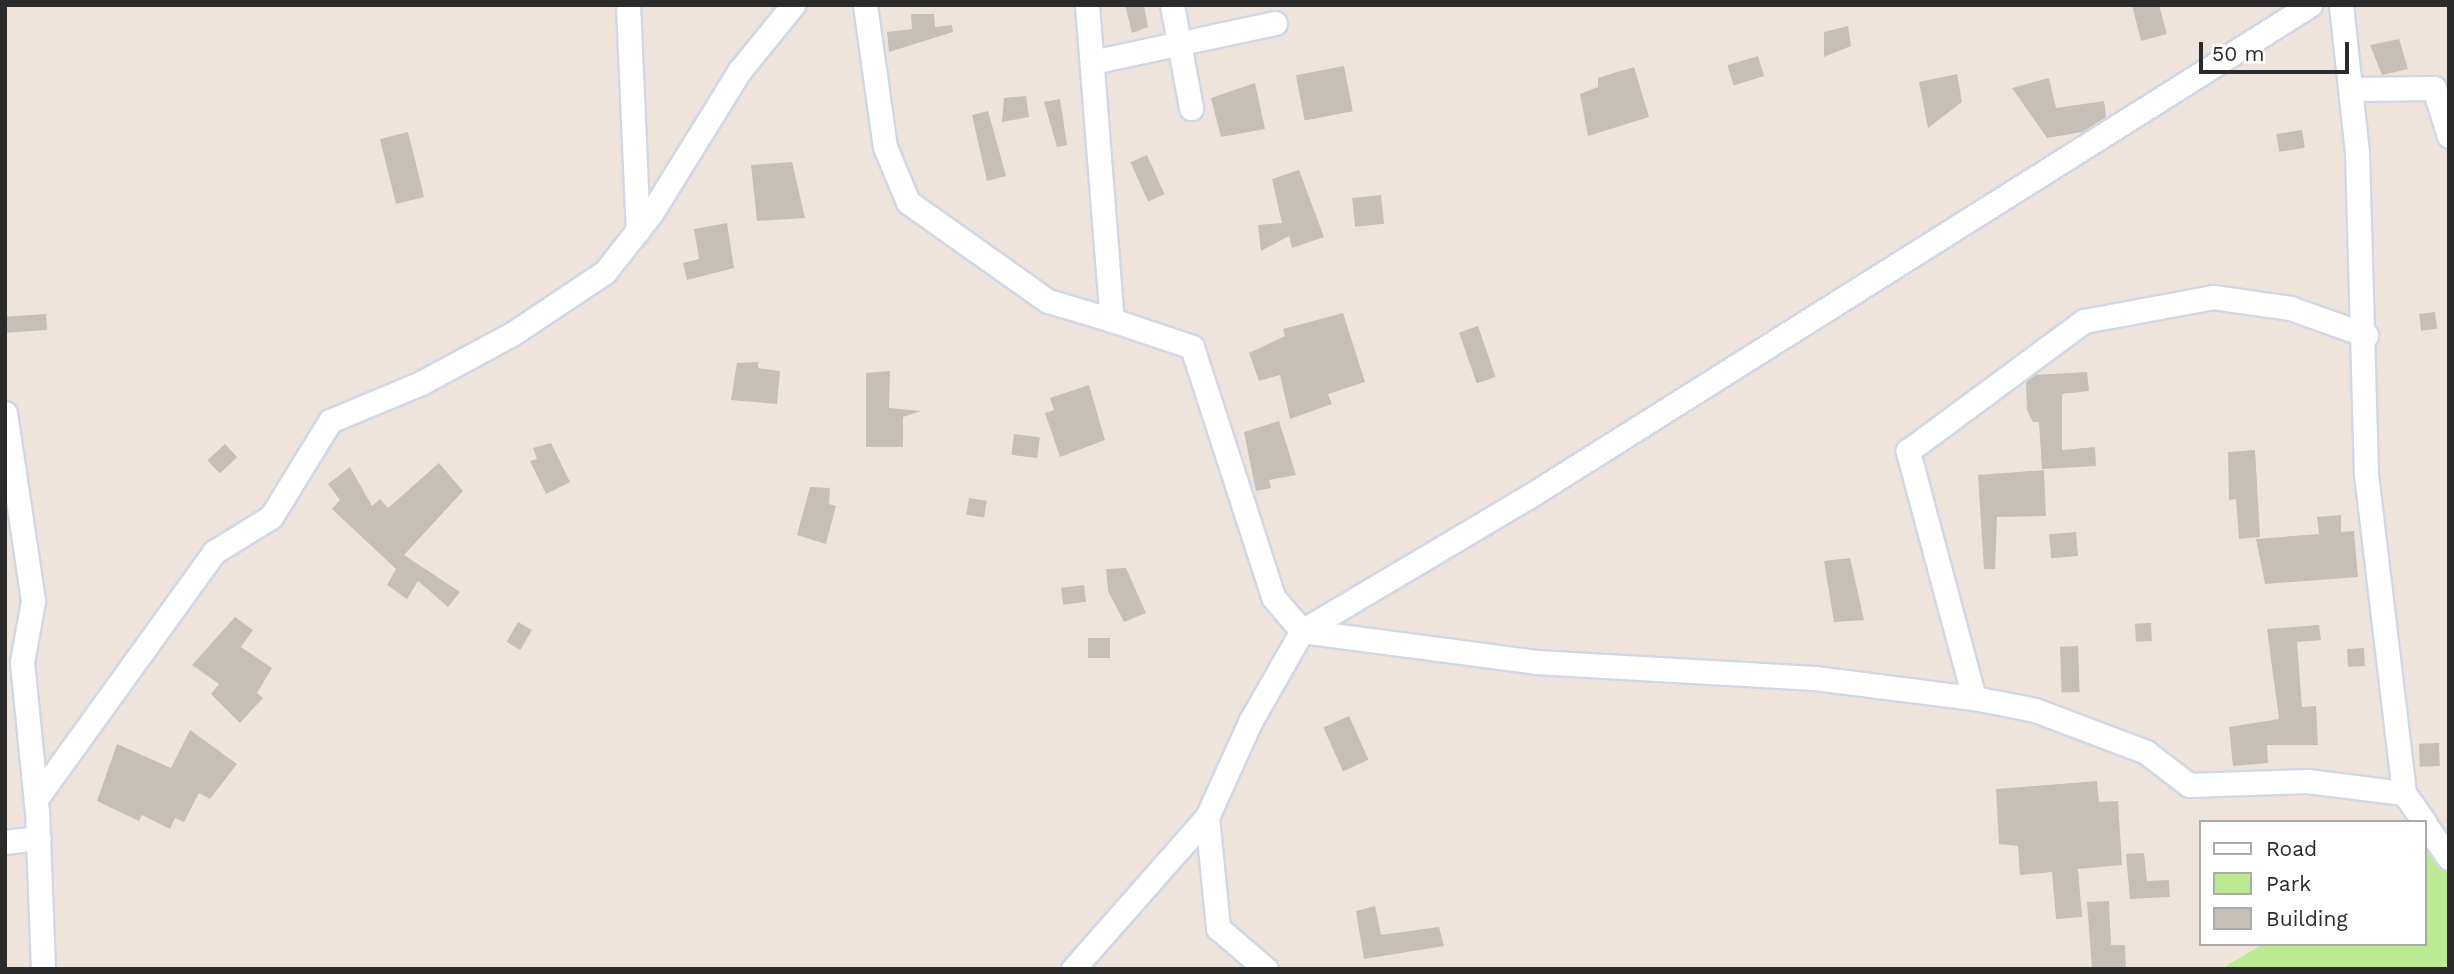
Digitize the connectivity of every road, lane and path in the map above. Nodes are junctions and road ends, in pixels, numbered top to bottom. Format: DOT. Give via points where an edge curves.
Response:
graph roads {
  1 [pos="628,5"];
  2 [pos="793,5"];
  3 [pos="865,5"];
  4 [pos="1087,5"];
  5 [pos="1172,5"];
  6 [pos="2310,5"];
  7 [pos="2341,5"];
  8 [pos="1275,23"];
  9 [pos="1179,43"];
  10 [pos="1092,62"];
  11 [pos="2352,89"];
  12 [pos="1191,108"];
  13 [pos="2449,136"];
  14 [pos="638,231"];
  15 [pos="1112,320"];
  16 [pos="2366,335"];
  17 [pos="5,413"];
  18 [pos="1302,631"];
  19 [pos="1974,698"];
  20 [pos="2404,793"];
  21 [pos="36,799"];
  22 [pos="1207,817"];
  23 [pos="2423,820"];
  24 [pos="2426,825"];
  25 [pos="39,838"];
  26 [pos="5,842"];
  27 [pos="2449,858"];
  28 [pos="43,969"];
  29 [pos="1073,969"];
  30 [pos="1266,969"];
  1 -- 14 [label="street"];
  2 -- 14 [label="street" via="740,69"];
  3 -- 15 [label="street" via="885,147 908,202 1048,301"];
  4 -- 10 [label="street"];
  5 -- 9 [label="street"];
  6 -- 18 [label="street" via="1528,497"];
  7 -- 11 [label="street"];
  8 -- 9 [label="street"];
  9 -- 10 [label="street"];
  9 -- 12 [label="street"];
  10 -- 15 [label="street"];
  11 -- 13 [label="street" via="2434,88"];
  11 -- 16 [label="street"];
  14 -- 21 [label="street" via="605,272 512,334 421,383 330,421 271,517 206,562"];
  15 -- 18 [label="street" via="1192,347 1279,604"];
  16 -- 19 [label="street" via="2290,308 2213,297 2084,320 1909,451"];
  16 -- 20 [label="street" via="2366,474"];
  17 -- 21 [label="street" via="33,601 22,662"];
  18 -- 19 [label="street" via="1536,662 1815,678"];
  18 -- 22 [label="street" via="1250,722"];
  19 -- 20 [label="street" via="2035,710 2146,752 2189,785 2307,781"];
  20 -- 23 [label="street"];
  21 -- 25 [label="street"];
  22 -- 29 [label="street"];
  22 -- 30 [label="street" via="1218,928"];
  24 -- 27 [label="street"];
  25 -- 26 [label="street"];
  25 -- 28 [label="street"];
}
